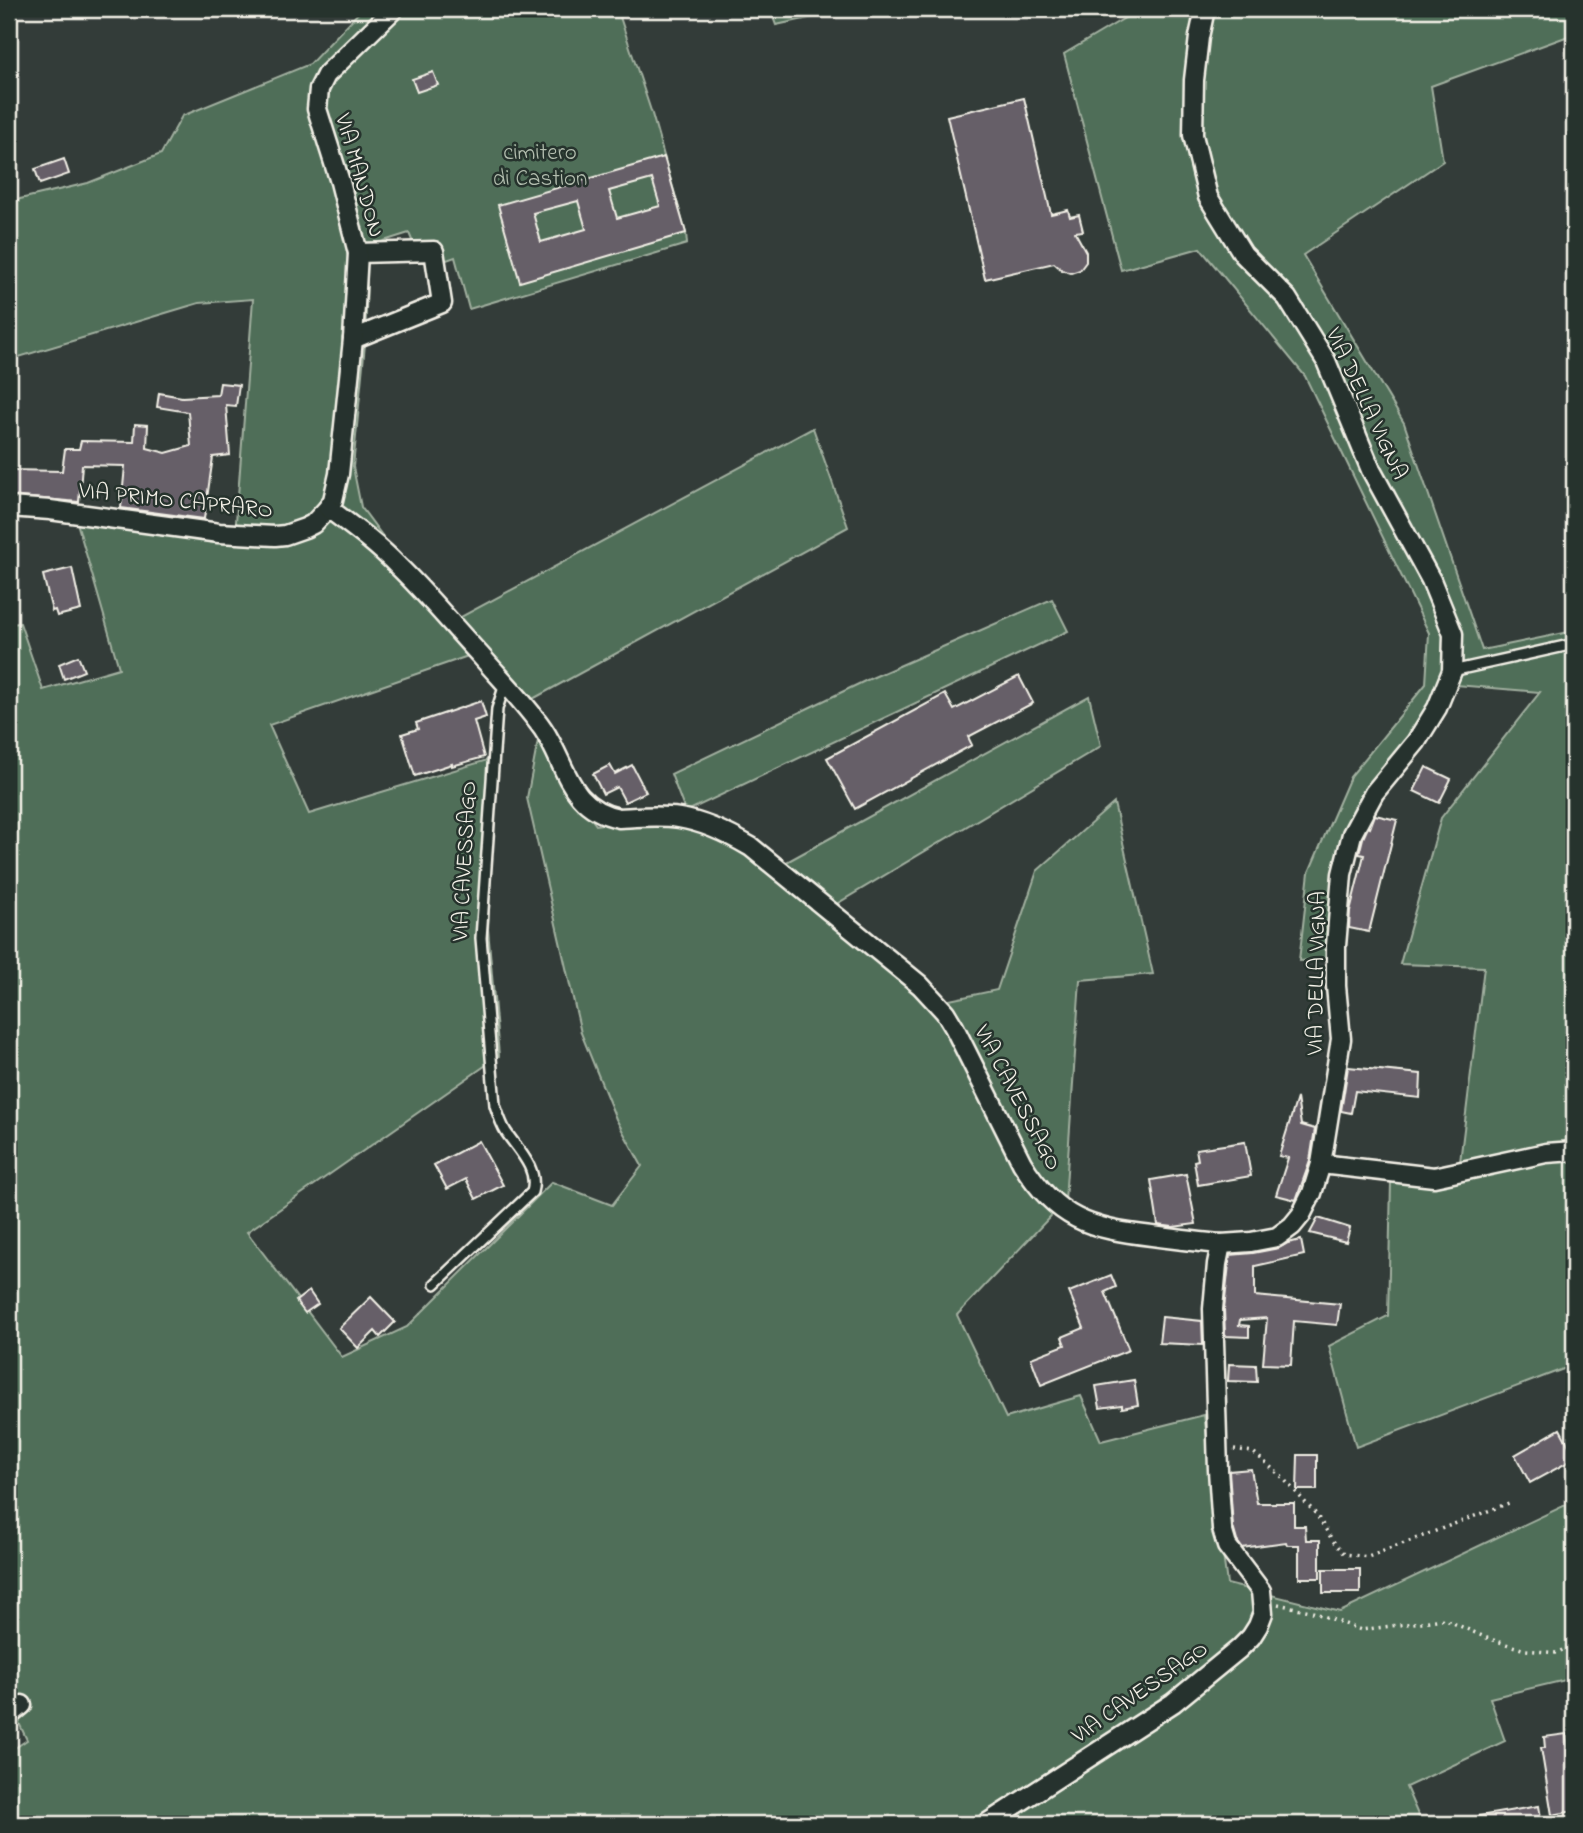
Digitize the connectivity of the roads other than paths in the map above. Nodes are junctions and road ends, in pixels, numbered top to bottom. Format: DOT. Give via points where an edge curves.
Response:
graph roads {
  1 [pos="394,9"];
  2 [pos="1205,9"];
  3 [pos="358,253"];
  4 [pos="353,339"];
  5 [pos="9,507"];
  6 [pos="328,508"];
  7 [pos="1574,644"];
  8 [pos="1452,671"];
  9 [pos="505,684"];
  10 [pos="1574,1151"];
  11 [pos="1321,1164"];
  12 [pos="1221,1244"];
  13 [pos="435,1284"];
  14 [pos="986,1824"];
  1 -- 3 [label="street, VIA MANDON" via="326,75 319,89 317,109"];
  2 -- 8 [label="street, VIA DELLA VIGNA" via="1194,80 1194,135 1208,197 1243,254 1287,298 1326,361 1371,470 1431,580 1449,624"];
  3 -- 4 [label="street, VIA MANDON"];
  3 -- 4 [label="street" via="434,251 442,303"];
  4 -- 6 [label="street, VIA MANDON" via="339,474"];
  5 -- 6 [label="street, VIA PRIMO CAPRARO" via="275,536 305,528"];
  6 -- 9 [label="street, VIA CAVESSAGO" via="398,566"];
  7 -- 8 [label="lane"];
  8 -- 11 [label="street, VIA DELLA VIGNA" via="1437,708 1374,793 1352,834 1342,874 1336,946 1341,1039"];
  9 -- 12 [label="street, VIA CAVESSAGO" via="544,730 576,793 592,808 619,818 678,818 737,839 920,985 945,1012 1022,1163 1054,1204 1094,1226"];
  9 -- 13 [label="lane, VIA CAVESSAGO" via="497,709 481,938 495,1105 504,1128 531,1168 534,1183 532,1192"];
  10 -- 11 [label="street" via="1434,1177"];
  11 -- 12 [label="street, VIA CAVESSAGO" via="1312,1193 1292,1226 1277,1237"];
  12 -- 14 [label="street, VIA CAVESSAGO" via="1213,1309 1223,1537 1261,1591 1263,1613 1251,1637 1173,1703"];
}
